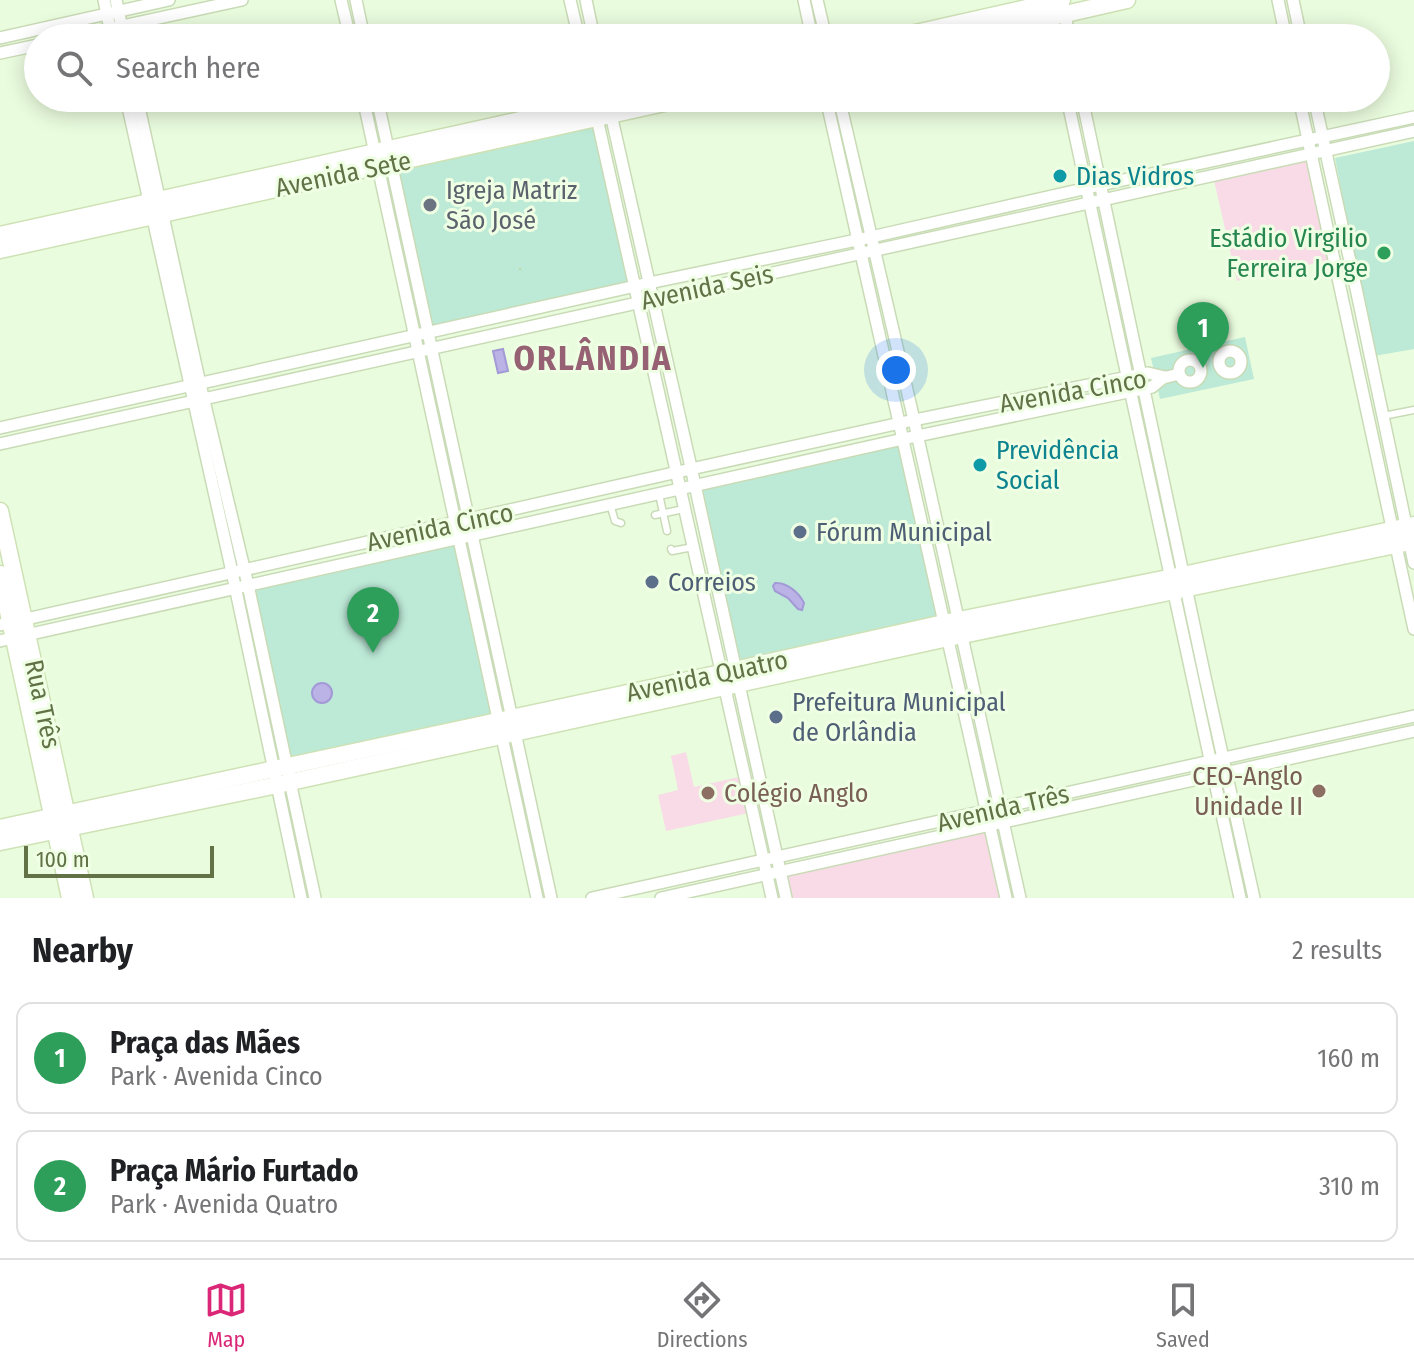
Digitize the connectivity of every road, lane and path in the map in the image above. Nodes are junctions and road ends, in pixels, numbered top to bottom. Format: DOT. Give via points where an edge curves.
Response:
graph roads {
  1 [pos="104,0"];
  2 [pos="169,0"];
  3 [pos="242,0"];
  4 [pos="341,0"];
  5 [pos="356,0"];
  6 [pos="570,0"];
  7 [pos="586,0"];
  8 [pos="804,0"];
  9 [pos="817,0"];
  10 [pos="1127,0"];
  11 [pos="1278,0"];
  12 [pos="1293,0"];
  13 [pos="1056,6"];
  14 [pos="114,8"];
  15 [pos="53,24"];
  16 [pos="144,24"];
  17 [pos="347,24"];
  18 [pos="361,24"];
  19 [pos="576,24"];
  20 [pos="591,24"];
  21 [pos="809,24"];
  22 [pos="823,24"];
  23 [pos="964,24"];
  24 [pos="1002,24"];
  25 [pos="1283,24"];
  26 [pos="1298,24"];
  27 [pos="24,32"];
  28 [pos="0,38"];
  29 [pos="24,48"];
  30 [pos="0,53"];
  31 [pos="130,112"];
  32 [pos="139,112"];
  33 [pos="368,112"];
  34 [pos="378,112"];
  35 [pos="571,112"];
  36 [pos="605,112"];
  37 [pos="606,112"];
  38 [pos="829,112"];
  39 [pos="842,112"];
  40 [pos="1070,112"];
  41 [pos="1085,112"];
  42 [pos="1302,112"];
  43 [pos="1317,112"];
  44 [pos="1414,117"];
  45 [pos="1414,131"];
  46 [pos="1322,136"];
  47 [pos="1308,139"];
  48 [pos="1326,151"];
  49 [pos="1311,154"];
  50 [pos="383,158"];
  51 [pos="1099,185"];
  52 [pos="1086,188"];
  53 [pos="1103,200"];
  54 [pos="1089,203"];
  55 [pos="156,208"];
  56 [pos="0,235"];
  57 [pos="871,237"];
  58 [pos="858,240"];
  59 [pos="0,250"];
  60 [pos="874,250"];
  61 [pos="861,253"];
  62 [pos="520,268"];
  63 [pos="521,276"];
  64 [pos="649,283"];
  65 [pos="635,286"];
  66 [pos="653,299"];
  67 [pos="639,302"];
  68 [pos="428,333"];
  69 [pos="414,336"];
  70 [pos="432,349"];
  71 [pos="418,351"];
  72 [pos="1220,365"];
  73 [pos="1141,374"];
  74 [pos="1127,377"];
  75 [pos="1165,377"];
  76 [pos="195,385"];
  77 [pos="1144,389"];
  78 [pos="1130,392"];
  79 [pos="199,401"];
  80 [pos="1414,410"];
  81 [pos="1383,416"];
  82 [pos="914,420"];
  83 [pos="899,424"];
  84 [pos="0,428"];
  85 [pos="918,436"];
  86 [pos="903,439"];
  87 [pos="0,444"];
  88 [pos="691,469"];
  89 [pos="676,473"];
  90 [pos="695,485"];
  91 [pos="680,489"];
  92 [pos="659,494"];
  93 [pos="610,504"];
  94 [pos="684,509"];
  95 [pos="0,511"];
  96 [pos="663,514"];
  97 [pos="655,515"];
  98 [pos="469,520"];
  99 [pos="455,523"];
  100 [pos="621,523"];
  101 [pos="667,531"];
  102 [pos="473,535"];
  103 [pos="1405,535"];
  104 [pos="459,538"];
  105 [pos="693,547"];
  106 [pos="671,549"];
  107 [pos="1414,563"];
  108 [pos="238,571"];
  109 [pos="0,574"];
  110 [pos="1178,583"];
  111 [pos="242,586"];
  112 [pos="953,629"];
  113 [pos="1414,629"];
  114 [pos="13,630"];
  115 [pos="730,679"];
  116 [pos="1414,716"];
  117 [pos="507,726"];
  118 [pos="1414,731"];
  119 [pos="1210,762"];
  120 [pos="1225,765"];
  121 [pos="1213,775"];
  122 [pos="282,776"];
  123 [pos="1000,808"];
  124 [pos="986,811"];
  125 [pos="61,822"];
  126 [pos="1003,822"];
  127 [pos="990,825"];
  128 [pos="0,828"];
  129 [pos="0,842"];
  130 [pos="778,864"];
  131 [pos="765,867"];
  132 [pos="70,898"];
  133 [pos="85,898"];
  134 [pos="301,898"];
  135 [pos="315,898"];
  136 [pos="537,898"];
  137 [pos="551,898"];
  138 [pos="592,898"];
  139 [pos="661,898"];
  140 [pos="772,898"];
  141 [pos="786,898"];
  142 [pos="1006,898"];
  143 [pos="1020,898"];
  144 [pos="1240,898"];
  145 [pos="1254,898"];
  1 -- 14 [label="street"];
  2 -- 14 [label="street"];
  3 -- 16 [label="street"];
  4 -- 17 [label="street"];
  5 -- 18 [label="street"];
  6 -- 19 [label="street"];
  7 -- 20 [label="street"];
  8 -- 21 [label="street"];
  9 -- 22 [label="street"];
  10 -- 13 [label="street"];
  11 -- 25 [label="street"];
  12 -- 26 [label="street"];
  13 -- 23 [label="street"];
  13 -- 24 [label="street"];
  14 -- 15 [label="street"];
  27 -- 28 [label="street"];
  29 -- 30 [label="street"];
  31 -- 55 [label="street"];
  32 -- 55 [label="street"];
  33 -- 50 [label="street"];
  34 -- 50 [label="street"];
  35 -- 50 [label="street, Avenida Sete"];
  36 -- 65 [label="street"];
  37 -- 64 [label="street"];
  38 -- 58 [label="street"];
  39 -- 57 [label="street"];
  40 -- 52 [label="street"];
  41 -- 51 [label="street"];
  42 -- 47 [label="street"];
  43 -- 46 [label="street"];
  44 -- 46 [label="street, Avenida Seis"];
  45 -- 48 [label="street, Avenida Seis"];
  46 -- 47 [label="street, Avenida Seis"];
  46 -- 48 [label="street"];
  47 -- 49 [label="street"];
  47 -- 51 [label="street, Avenida Seis"];
  48 -- 49 [label="street, Avenida Seis"];
  48 -- 81 [label="street"];
  49 -- 53 [label="street, Avenida Seis"];
  49 -- 103 [label="street"];
  50 -- 55 [label="street, Avenida Sete"];
  50 -- 68 [label="street"];
  50 -- 69 [label="street"];
  51 -- 52 [label="street, Avenida Seis"];
  51 -- 53 [label="street"];
  52 -- 54 [label="street"];
  52 -- 57 [label="street, Avenida Seis"];
  53 -- 54 [label="street, Avenida Seis"];
  53 -- 73 [label="street"];
  54 -- 60 [label="street, Avenida Seis"];
  54 -- 74 [label="street"];
  55 -- 56 [label="street, Avenida Sete"];
  55 -- 59 [label="street, Avenida Sete"];
  55 -- 76 [label="street"];
  57 -- 58 [label="street, Avenida Seis"];
  57 -- 60 [label="street"];
  58 -- 61 [label="street"];
  58 -- 64 [label="street, Avenida Seis"];
  60 -- 61 [label="street, Avenida Seis"];
  60 -- 82 [label="street"];
  61 -- 66 [label="street, Avenida Seis"];
  61 -- 83 [label="street"];
  62 -- 63 [label="path"];
  64 -- 65 [label="street, Avenida Seis"];
  64 -- 66 [label="street"];
  65 -- 67 [label="street"];
  65 -- 68 [label="street, Avenida Seis"];
  66 -- 67 [label="street, Avenida Seis"];
  66 -- 88 [label="street"];
  67 -- 70 [label="street, Avenida Seis"];
  67 -- 89 [label="street"];
  68 -- 69 [label="street, Avenida Seis"];
  68 -- 70 [label="street"];
  69 -- 71 [label="street"];
  69 -- 76 [label="street, Avenida Seis"];
  70 -- 71 [label="street, Avenida Seis"];
  70 -- 98 [label="street"];
  71 -- 79 [label="street, Avenida Seis"];
  71 -- 99 [label="street"];
  72 -- 75 [label="street" via="1200,369 1193,382 1179,374"];
  73 -- 74 [label="street, Avenida Cinco"];
  73 -- 75 [label="street, Avenida Cinco"];
  73 -- 77 [label="street"];
  74 -- 78 [label="street"];
  74 -- 82 [label="street, Avenida Cinco"];
  75 -- 77 [label="street, Avenida Cinco"];
  76 -- 79 [label="street"];
  76 -- 84 [label="street, Avenida Seis"];
  77 -- 78 [label="street, Avenida Cinco"];
  77 -- 110 [label="street"];
  78 -- 85 [label="street, Avenida Cinco"];
  78 -- 110 [label="street"];
  79 -- 87 [label="street, Avenida Seis"];
  79 -- 108 [label="street"];
  80 -- 81 [label="lane"];
  81 -- 103 [label="street"];
  82 -- 83 [label="street, Avenida Cinco"];
  82 -- 85 [label="street"];
  83 -- 86 [label="street"];
  83 -- 88 [label="street, Avenida Cinco"];
  85 -- 86 [label="street, Avenida Cinco"];
  85 -- 112 [label="street"];
  86 -- 90 [label="street, Avenida Cinco"];
  86 -- 112 [label="street"];
  88 -- 89 [label="street, Avenida Cinco"];
  88 -- 90 [label="street"];
  89 -- 91 [label="street"];
  89 -- 98 [label="street, Avenida Cinco"];
  90 -- 91 [label="street, Avenida Cinco"];
  90 -- 115 [label="street"];
  91 -- 92 [label="street, Avenida Cinco"];
  91 -- 94 [label="street"];
  92 -- 93 [label="street, Avenida Cinco"];
  92 -- 96 [label="lane"];
  93 -- 100 [label="lane" via="615,521"];
  93 -- 102 [label="street, Avenida Cinco"];
  94 -- 96 [label="lane"];
  94 -- 105 [label="street"];
  95 -- 114 [label="street, Rua Três"];
  96 -- 97 [label="lane"];
  96 -- 101 [label="lane"];
  98 -- 99 [label="street, Avenida Cinco"];
  98 -- 102 [label="street"];
  99 -- 104 [label="street"];
  99 -- 108 [label="street, Avenida Cinco"];
  102 -- 104 [label="street, Avenida Cinco"];
  102 -- 117 [label="street"];
  103 -- 107 [label="street"];
  103 -- 110 [label="street, Avenida Quatro"];
  103 -- 113 [label="street"];
  104 -- 111 [label="street, Avenida Cinco"];
  104 -- 117 [label="street"];
  105 -- 106 [label="lane"];
  105 -- 115 [label="street"];
  108 -- 111 [label="street"];
  108 -- 114 [label="street, Avenida Cinco"];
  109 -- 114 [label="street, Rua Três"];
  110 -- 112 [label="street, Avenida Quatro"];
  110 -- 119 [label="street"];
  110 -- 120 [label="street"];
  111 -- 114 [label="street, Avenida Cinco"];
  111 -- 122 [label="street"];
  112 -- 115 [label="street, Avenida Quatro"];
  112 -- 123 [label="street"];
  112 -- 124 [label="street"];
  114 -- 125 [label="street, Rua Três"];
  115 -- 117 [label="street, Avenida Quatro"];
  115 -- 130 [label="street"];
  115 -- 131 [label="street"];
  116 -- 120 [label="street, Avenida Três"];
  117 -- 122 [label="street, Avenida Quatro"];
  117 -- 136 [label="street"];
  117 -- 137 [label="street"];
  118 -- 120 [label="street, Avenida Três"];
  119 -- 120 [label="street, Avenida Três"];
  119 -- 121 [label="street"];
  119 -- 123 [label="street, Avenida Três"];
  120 -- 121 [label="street, Avenida Três"];
  120 -- 145 [label="street"];
  121 -- 126 [label="street, Avenida Três"];
  121 -- 144 [label="street"];
  122 -- 125 [label="street, Avenida Quatro"];
  122 -- 134 [label="street"];
  122 -- 135 [label="street"];
  123 -- 124 [label="street, Avenida Três"];
  123 -- 126 [label="street"];
  124 -- 127 [label="street"];
  124 -- 130 [label="street, Avenida Três"];
  125 -- 128 [label="street, Avenida Quatro"];
  125 -- 129 [label="street, Avenida Quatro"];
  125 -- 132 [label="street, Rua Três"];
  125 -- 133 [label="street, Rua Três"];
  126 -- 127 [label="street, Avenida Três"];
  126 -- 143 [label="street"];
  127 -- 130 [label="street, Avenida Três"];
  127 -- 142 [label="street"];
  130 -- 131 [label="street, Avenida Três"];
  130 -- 141 [label="street"];
  131 -- 138 [label="street, Avenida Três"];
  131 -- 139 [label="street, Avenida Três"];
  131 -- 140 [label="street"];
}
